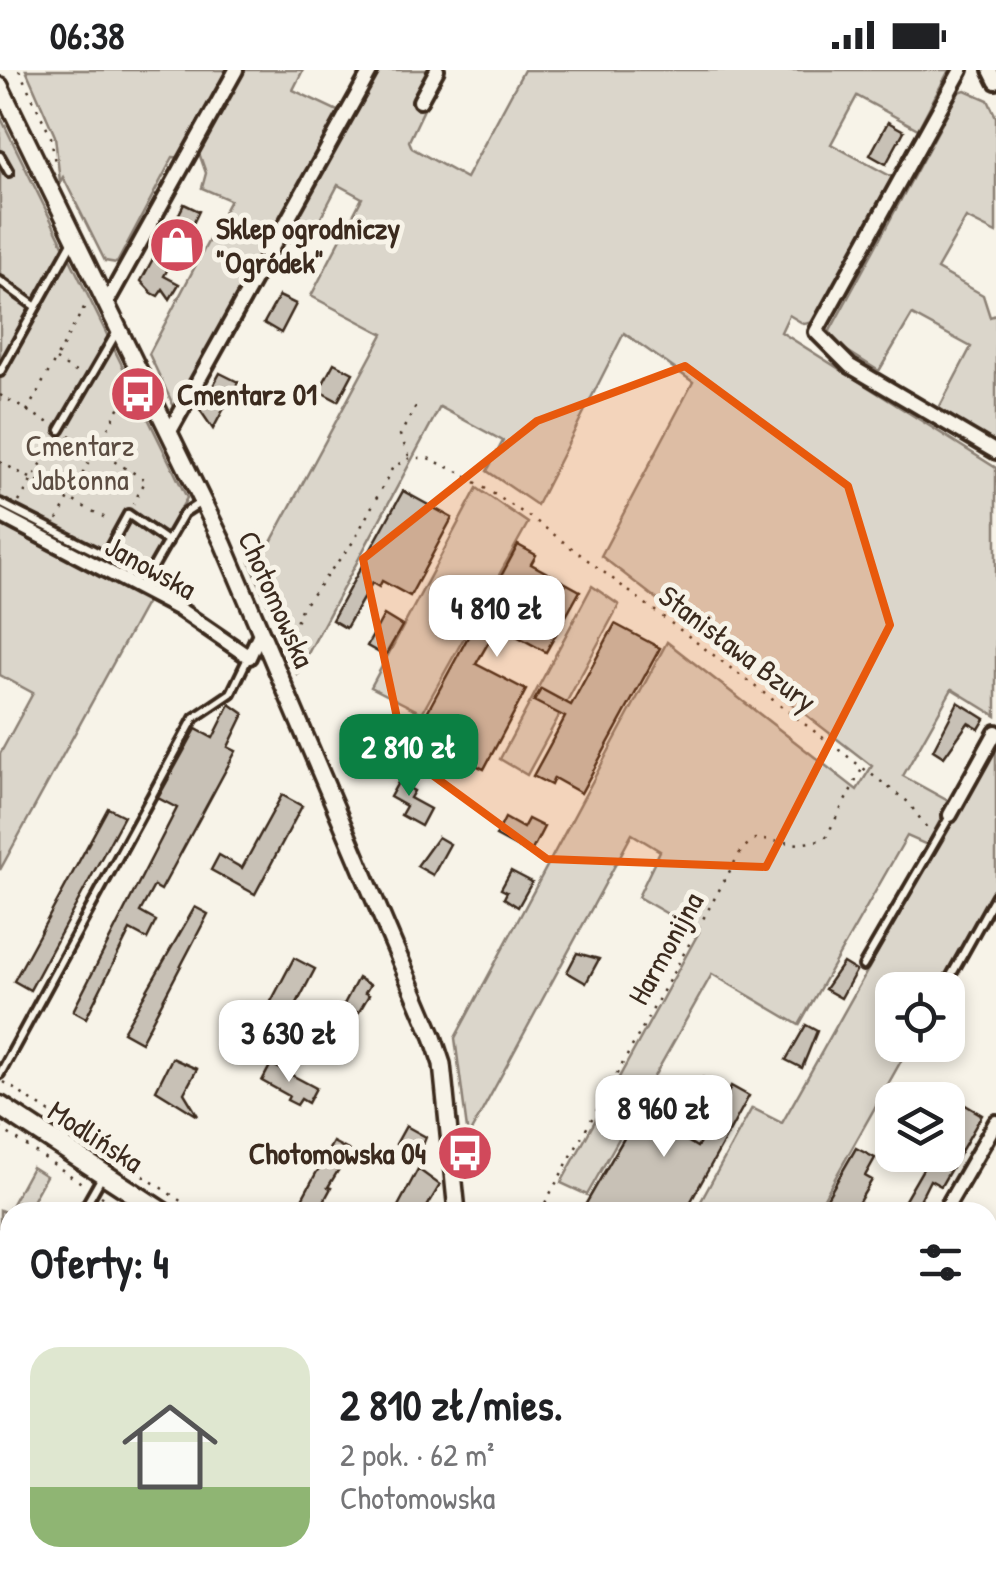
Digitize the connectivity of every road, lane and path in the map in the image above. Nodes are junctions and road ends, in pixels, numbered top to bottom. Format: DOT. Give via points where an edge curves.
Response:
graph roads {
  1 [pos="236,70"];
  2 [pos="371,70"];
  3 [pos="436,70"];
  4 [pos="960,70"];
  5 [pos="990,70"];
  6 [pos="996,82"];
  7 [pos="0,86"];
  8 [pos="420,101"];
  9 [pos="0,156"];
  10 [pos="10,172"];
  11 [pos="74,238"];
  12 [pos="0,282"];
  13 [pos="86,304"];
  14 [pos="106,304"];
  15 [pos="36,307"];
  16 [pos="118,329"];
  17 [pos="55,360"];
  18 [pos="0,372"];
  19 [pos="89,380"];
  20 [pos="129,390"];
  21 [pos="0,395"];
  22 [pos="417,404"];
  23 [pos="27,410"];
  24 [pos="60,430"];
  25 [pos="169,434"];
  26 [pos="96,450"];
  27 [pos="996,452"];
  28 [pos="410,458"];
  29 [pos="0,462"];
  30 [pos="32,478"];
  31 [pos="69,498"];
  32 [pos="202,501"];
  33 [pos="0,503"];
  34 [pos="14,510"];
  35 [pos="128,514"];
  36 [pos="0,515"];
  37 [pos="121,526"];
  38 [pos="52,529"];
  39 [pos="168,542"];
  40 [pos="142,588"];
  41 [pos="260,631"];
  42 [pos="248,657"];
  43 [pos="275,662"];
  44 [pos="996,732"];
  45 [pos="862,769"];
  46 [pos="950,815"];
  47 [pos="927,828"];
  48 [pos="996,896"];
  49 [pos="863,966"];
  50 [pos="954,972"];
  51 [pos="0,1076"];
  52 [pos="0,1106"];
  53 [pos="996,1122"];
  54 [pos="0,1128"];
  55 [pos="104,1174"];
  56 [pos="94,1191"];
  57 [pos="88,1202"];
  58 [pos="111,1202"];
  59 [pos="147,1202"];
  60 [pos="183,1202"];
  61 [pos="456,1202"];
  62 [pos="546,1202"];
  63 [pos="950,1202"];
  1 -- 14 [label="street"];
  2 -- 25 [label="street"];
  3 -- 8 [label="street"];
  4 -- 27 [label="street" via="816,332 850,366"];
  5 -- 6 [label="street"];
  7 -- 11 [label="street, Chotomowska"];
  9 -- 10 [label="lane"];
  11 -- 14 [label="street, Chotomowska"];
  11 -- 15 [label="lane"];
  12 -- 15 [label="lane"];
  13 -- 17 [label="path"];
  14 -- 16 [label="street, Chotomowska"];
  15 -- 18 [label="lane"];
  16 -- 19 [label="lane"];
  16 -- 25 [label="street, Chotomowska"];
  17 -- 19 [label="path"];
  17 -- 23 [label="path"];
  19 -- 24 [label="lane"];
  20 -- 26 [label="path"];
  21 -- 23 [label="path"];
  22 -- 28 [label="path" via="400,434"];
  23 -- 24 [label="path"];
  24 -- 26 [label="path"];
  24 -- 30 [label="path"];
  25 -- 32 [label="street, Chotomowska"];
  26 -- 31 [label="path"];
  26 -- 35 [label="path" via="146,480"];
  28 -- 43 [label="path" via="393,467 353,542 301,609 291,643"];
  28 -- 45 [label="path, Stanisława Bzury" via="428,458 461,473 536,521"];
  29 -- 30 [label="path"];
  30 -- 31 [label="path"];
  30 -- 34 [label="path"];
  31 -- 37 [label="path"];
  31 -- 38 [label="path"];
  32 -- 39 [label="lane" via="184,513"];
  32 -- 41 [label="street, Chotomowska"];
  33 -- 34 [label="lane"];
  34 -- 38 [label="lane"];
  35 -- 37 [label="lane"];
  35 -- 39 [label="lane"];
  36 -- 40 [label="street, Janowska"];
  37 -- 38 [label="lane" via="105,556"];
  39 -- 40 [label="lane"];
  40 -- 42 [label="street, Janowska"];
  41 -- 42 [label="street"];
  41 -- 43 [label="street, Chotomowska"];
  42 -- 51 [label="lane" via="231,693 194,718"];
  43 -- 61 [label="street, Chotomowska" via="442,1064"];
  44 -- 46 [label="street"];
  45 -- 47 [label="path, Stanisława Bzury" via="908,802"];
  45 -- 62 [label="path, Harmonijna" via="825,839 754,839 742,849"];
  46 -- 49 [label="lane"];
  48 -- 50 [label="lane"];
  51 -- 60 [label="path"];
  52 -- 55 [label="main road, Modlińska"];
  53 -- 63 [label="street"];
  54 -- 56 [label="path"];
  55 -- 56 [label="lane"];
  55 -- 59 [label="main road, Modlińska"];
  56 -- 57 [label="lane"];
  56 -- 58 [label="path"];
}
